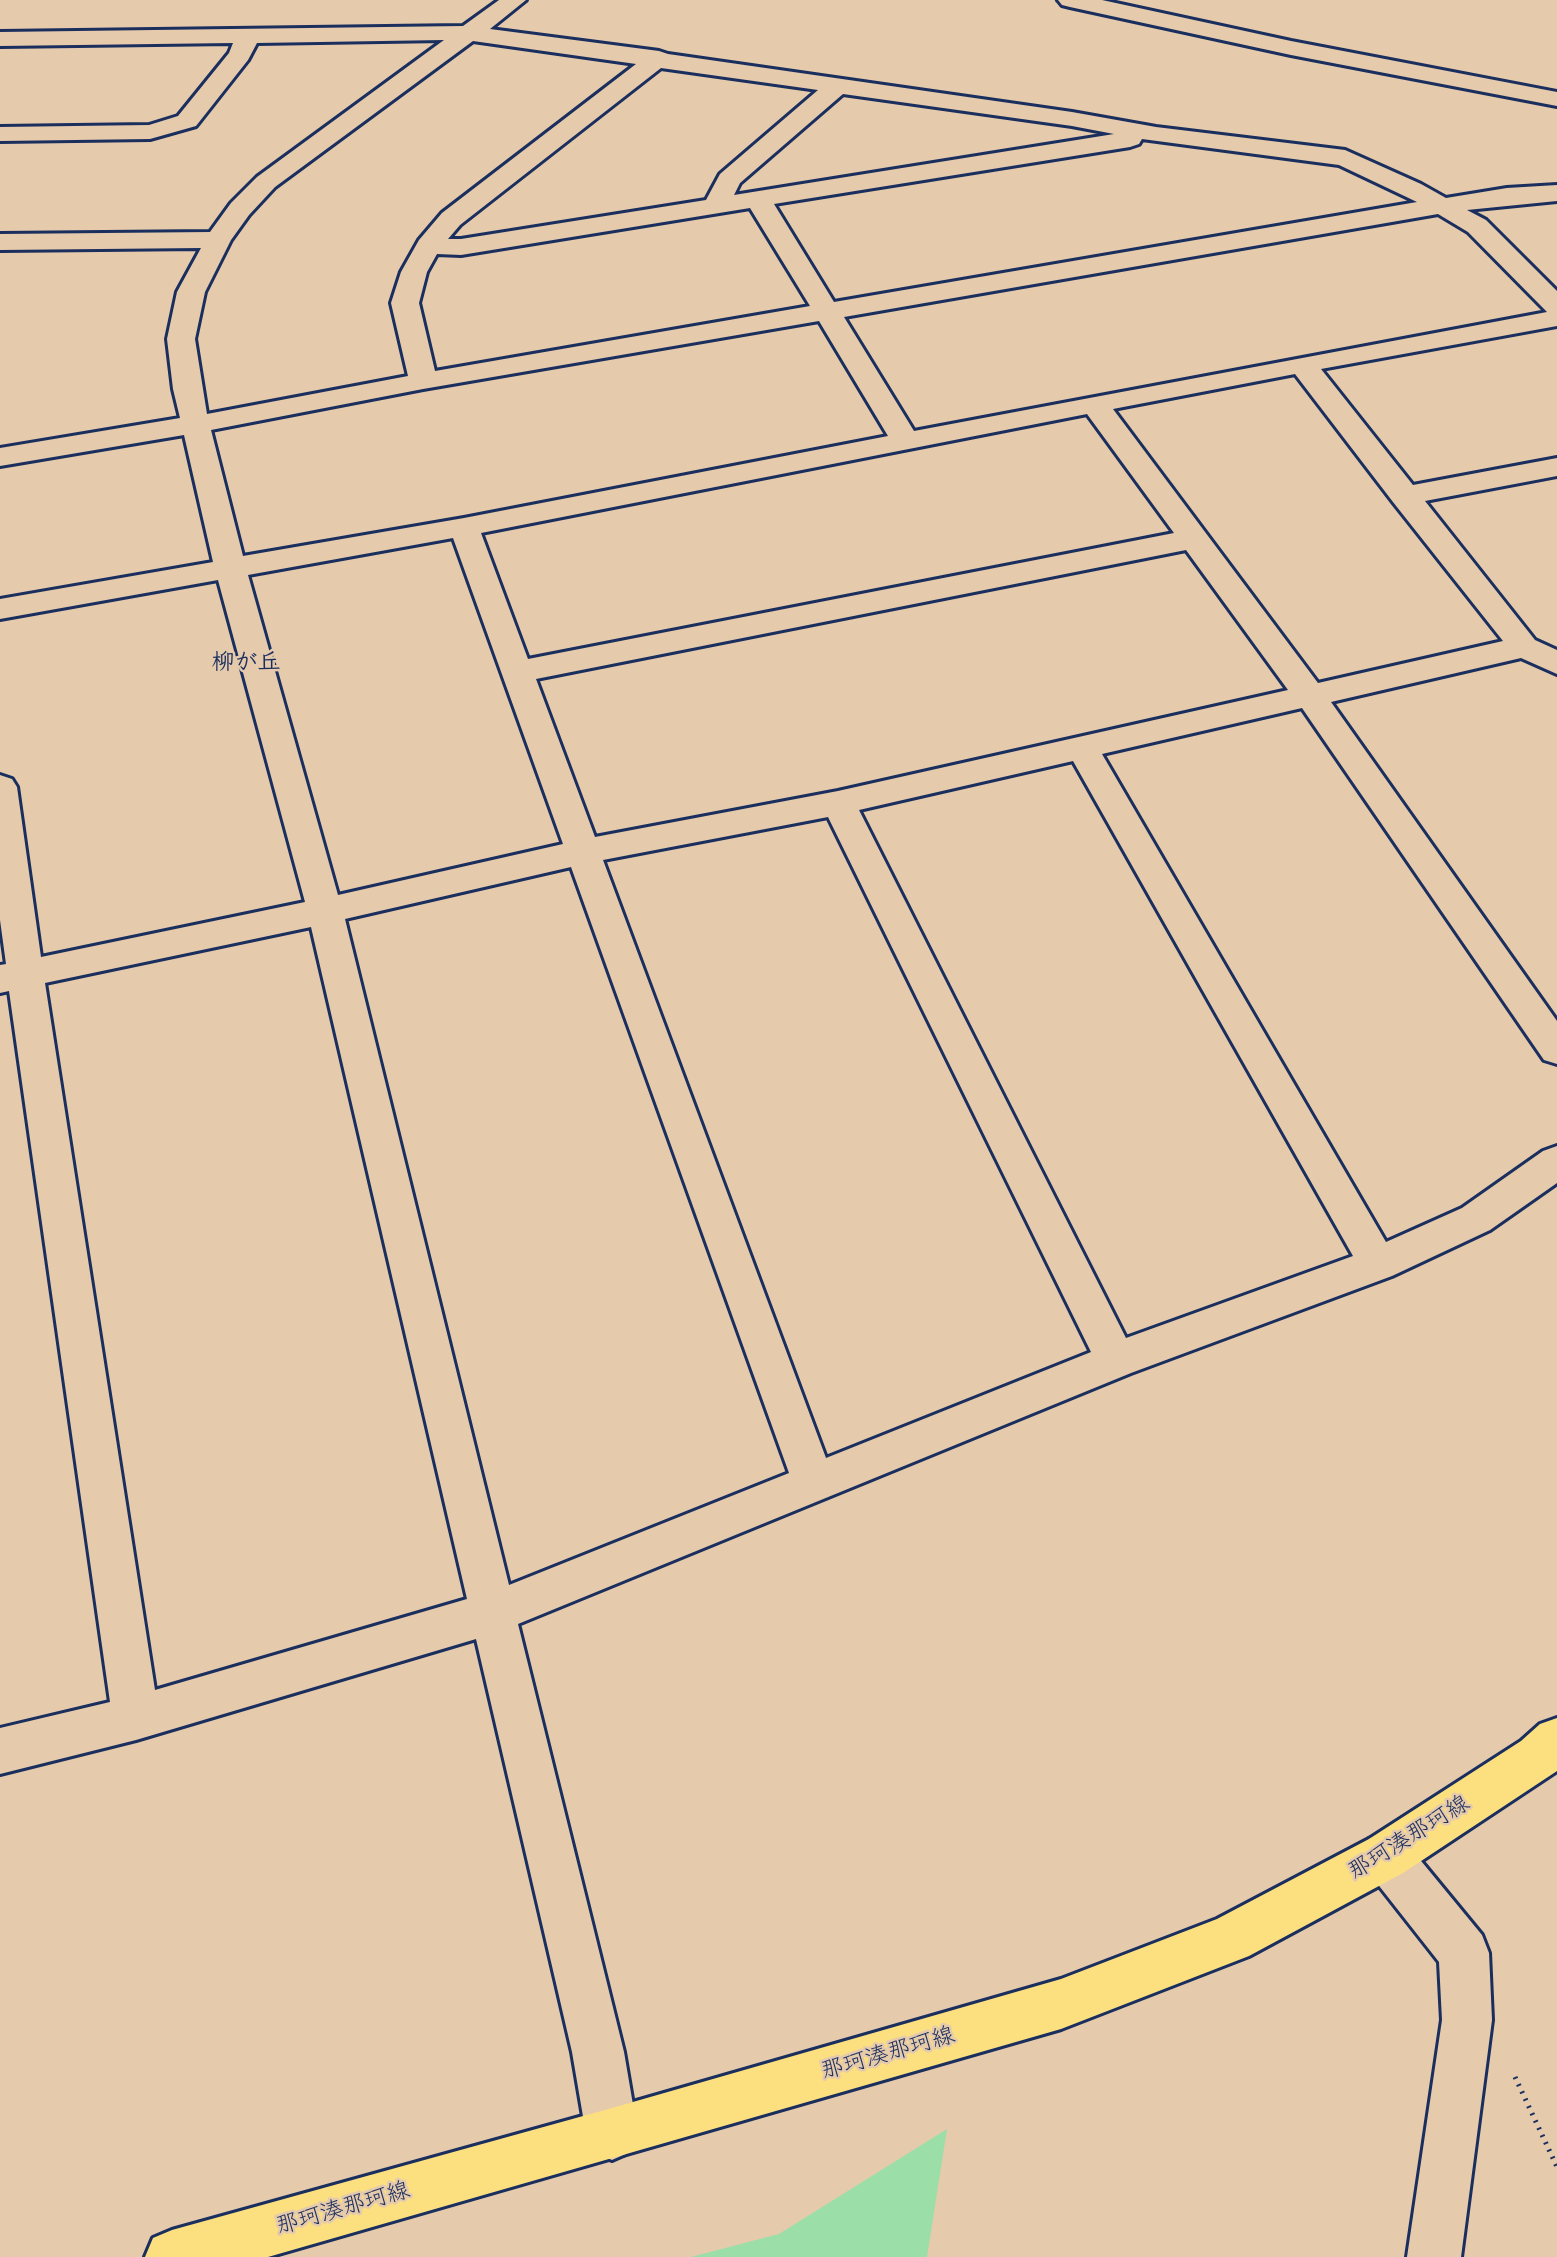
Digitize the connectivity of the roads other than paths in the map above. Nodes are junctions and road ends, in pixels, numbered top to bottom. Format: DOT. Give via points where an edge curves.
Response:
graph roads {
  1 [pos="514,0"];
  2 [pos="1070,0"];
  3 [pos="468,33"];
  4 [pos="249,34"];
  5 [pos="0,39"];
  6 [pos="659,58"];
  7 [pos="837,86"];
  8 [pos="1557,99"];
  9 [pos="0,134"];
  10 [pos="1156,134"];
  11 [pos="1557,193"];
  12 [pos="758,201"];
  13 [pos="716,206"];
  14 [pos="1441,206"];
  15 [pos="218,240"];
  16 [pos="0,242"];
  17 [pos="428,246"];
  18 [pos="1557,306"];
  19 [pos="825,313"];
  20 [pos="1557,318"];
  21 [pos="1302,364"];
  22 [pos="423,381"];
  23 [pos="1095,405"];
  24 [pos="195,423"];
  25 [pos="905,440"];
  26 [pos="0,457"];
  27 [pos="1557,467"];
  28 [pos="1404,496"];
  29 [pos="464,527"];
  30 [pos="1194,539"];
  31 [pos="230,567"];
  32 [pos="0,609"];
  33 [pos="1524,647"];
  34 [pos="1557,663"];
  35 [pos="517,672"];
  36 [pos="1310,696"];
  37 [pos="1082,748"];
  38 [pos="0,788"];
  39 [pos="838,803"];
  40 [pos="583,852"];
  41 [pos="325,911"];
  42 [pos="13,976"];
  43 [pos="1557,1050"];
  44 [pos="1557,1162"];
  45 [pos="1378,1264"];
  46 [pos="1116,1360"];
  47 [pos="814,1483"];
  48 [pos="492,1613"];
  49 [pos="136,1718"];
  50 [pos="1557,1740"];
  51 [pos="0,1751"];
  52 [pos="1386,1856"];
  53 [pos="612,2134"];
  54 [pos="172,2257"];
  55 [pos="1434,2257"];
  1 -- 3 [label="street"];
  2 -- 8 [label="street"];
  3 -- 4 [label="street"];
  3 -- 6 [label="street"];
  3 -- 15 [label="street" via="266,182"];
  4 -- 5 [label="street"];
  4 -- 9 [label="street" via="240,55 187,121 150,132"];
  6 -- 7 [label="street"];
  6 -- 17 [label="street" via="451,219"];
  7 -- 10 [label="street"];
  7 -- 13 [label="street" via="729,179"];
  10 -- 12 [label="street"];
  10 -- 14 [label="street" via="1345,158"];
  11 -- 14 [label="street"];
  12 -- 13 [label="street"];
  12 -- 19 [label="street"];
  13 -- 17 [label="street" via="461,247"];
  14 -- 18 [label="street" via="1478,226"];
  14 -- 19 [label="street"];
  15 -- 16 [label="street"];
  15 -- 24 [label="street" via="191,292 181,339"];
  17 -- 22 [label="street" via="405,303"];
  19 -- 22 [label="street"];
  19 -- 25 [label="street"];
  20 -- 21 [label="street"];
  21 -- 23 [label="street"];
  21 -- 28 [label="street"];
  22 -- 24 [label="street"];
  23 -- 25 [label="street"];
  23 -- 30 [label="street"];
  24 -- 26 [label="street"];
  24 -- 31 [label="street"];
  25 -- 29 [label="street"];
  27 -- 28 [label="street"];
  28 -- 33 [label="street"];
  29 -- 31 [label="street"];
  29 -- 35 [label="street"];
  30 -- 35 [label="street"];
  30 -- 36 [label="street"];
  31 -- 32 [label="street"];
  31 -- 41 [label="street"];
  33 -- 34 [label="street"];
  33 -- 36 [label="street"];
  35 -- 40 [label="street"];
  36 -- 37 [label="street"];
  36 -- 43 [label="street"];
  37 -- 39 [label="street"];
  37 -- 45 [label="street"];
  38 -- 42 [label="street"];
  39 -- 40 [label="street"];
  39 -- 46 [label="street"];
  40 -- 41 [label="street"];
  40 -- 47 [label="street"];
  41 -- 42 [label="street"];
  41 -- 48 [label="street"];
  42 -- 49 [label="street"];
  44 -- 45 [label="street" via="1476,1219"];
  45 -- 46 [label="street"];
  46 -- 47 [label="street"];
  47 -- 48 [label="street"];
  48 -- 49 [label="street"];
  48 -- 53 [label="street" via="598,2052"];
  49 -- 51 [label="street"];
  50 -- 52 [label="main road, 那珂湊那珂線"];
  52 -- 53 [label="main road, 那珂湊那珂線" via="1231,1938 1061,2004"];
  52 -- 55 [label="street" via="1464,1953 1467,2020"];
  53 -- 54 [label="main road, 那珂湊那珂線"];
}
